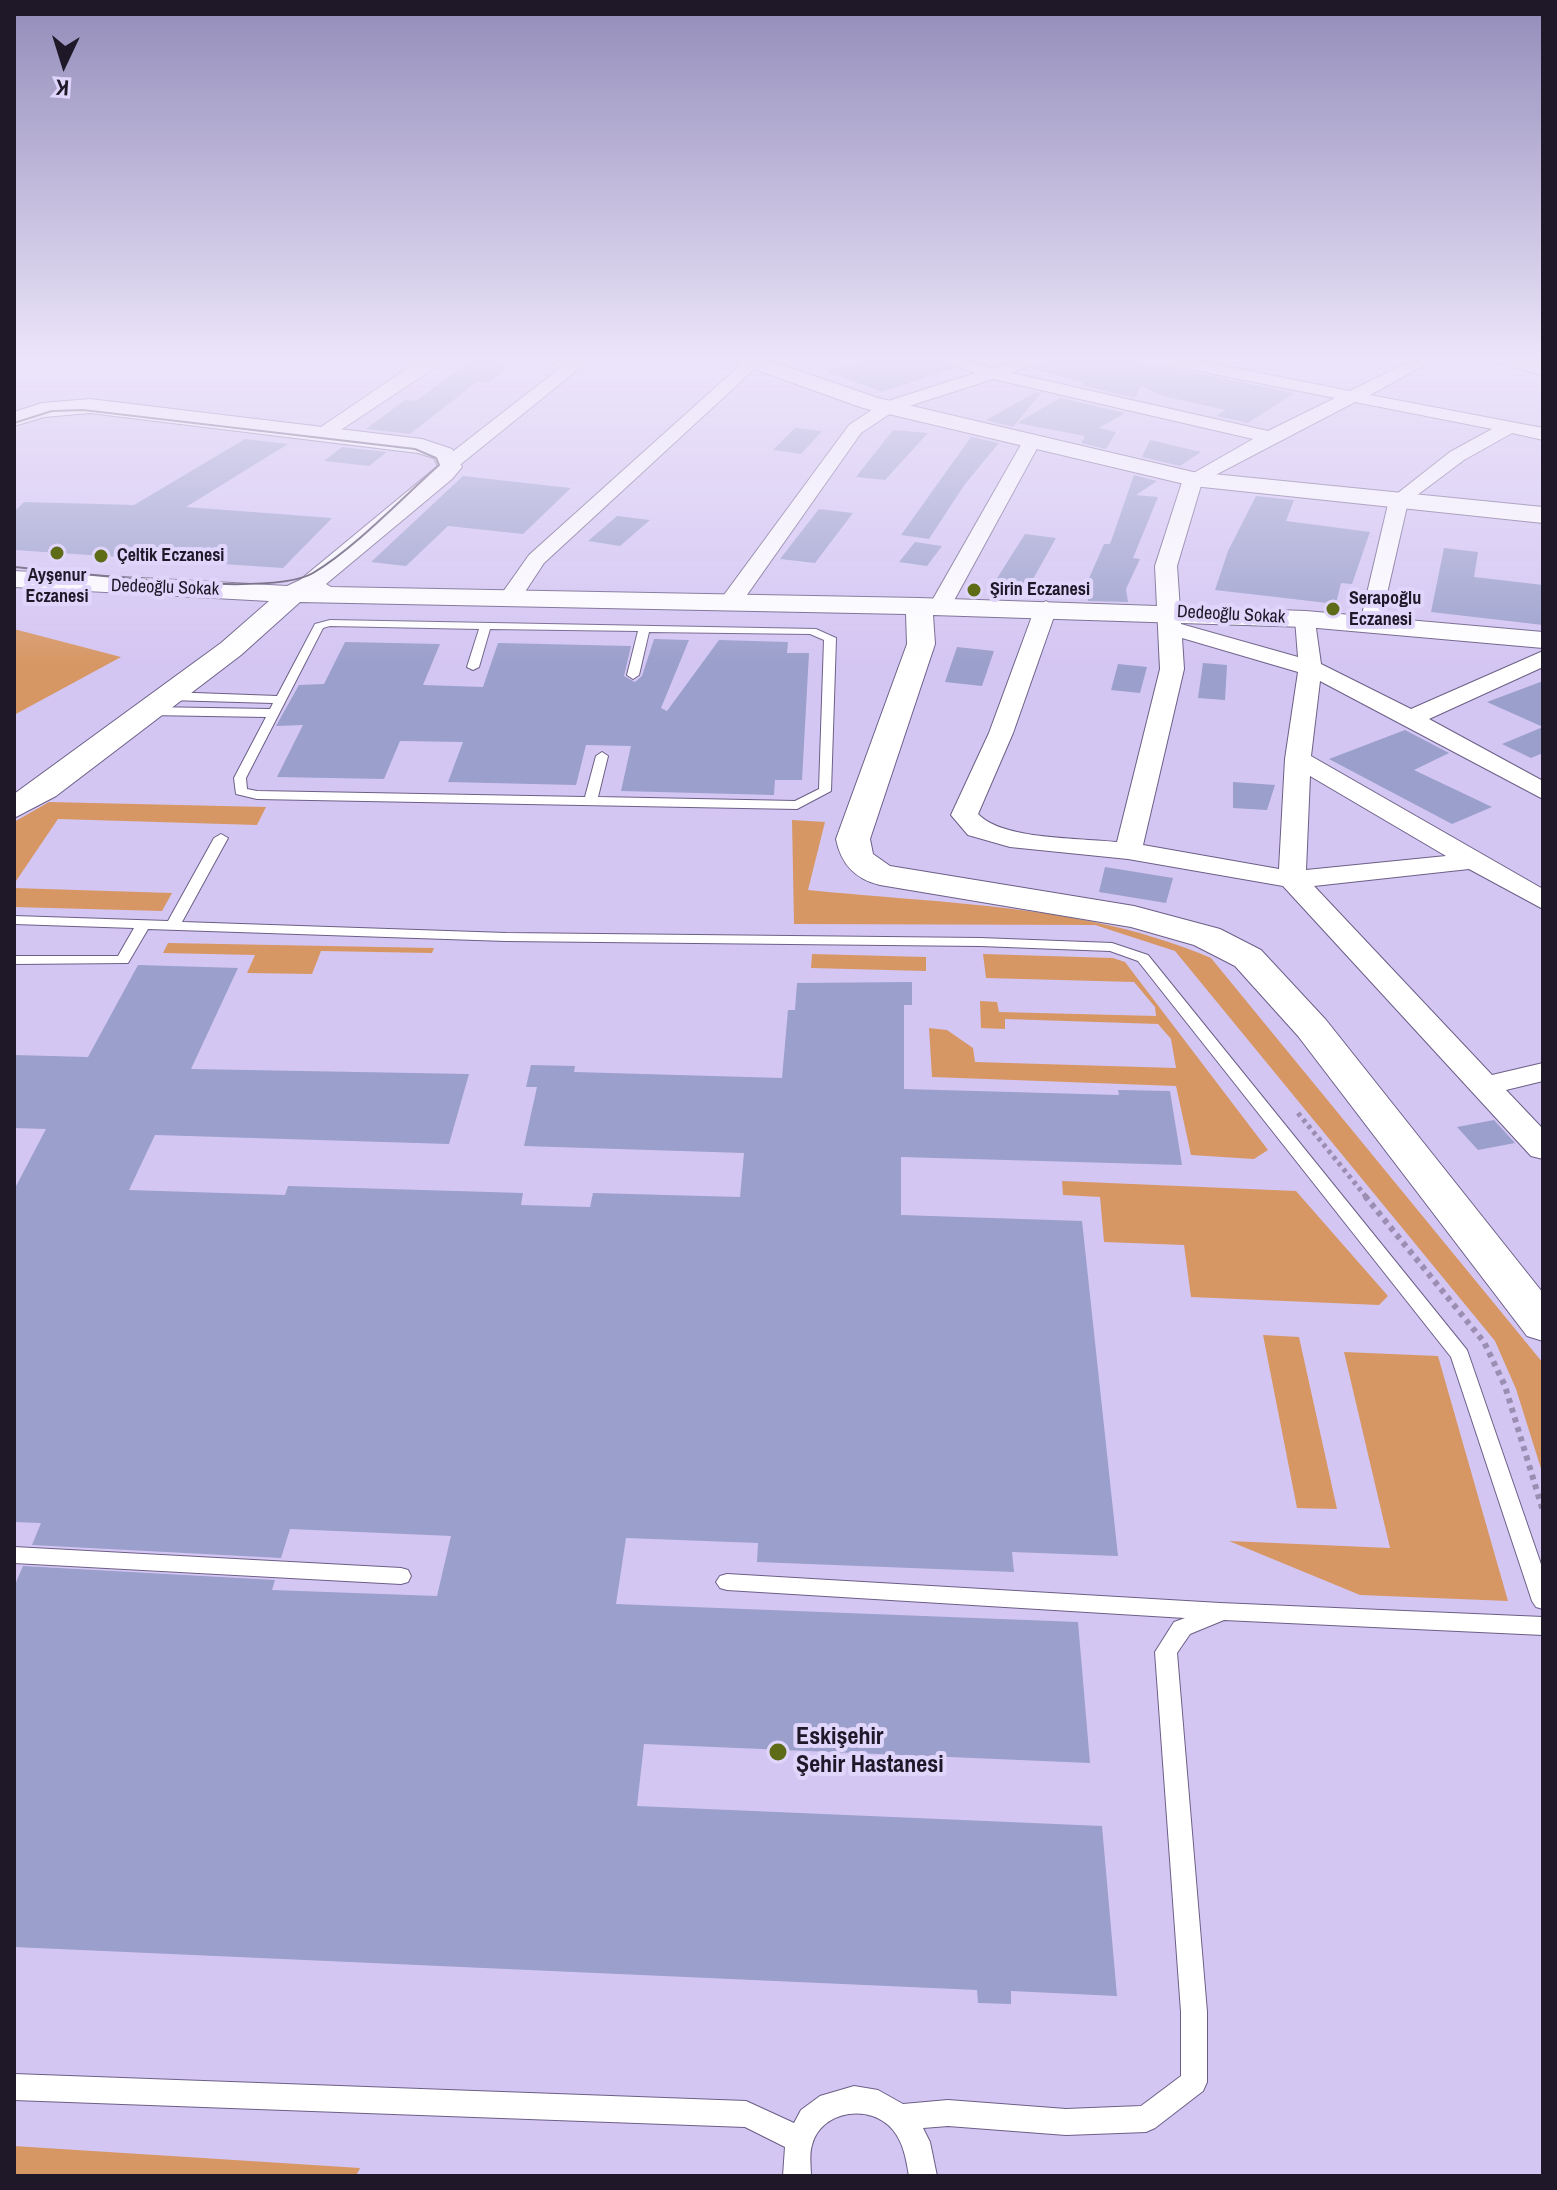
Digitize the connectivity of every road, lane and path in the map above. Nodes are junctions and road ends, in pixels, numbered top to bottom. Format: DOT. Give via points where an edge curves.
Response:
graph roads {
  1 [pos="448,461"];
  2 [pos="453,461"];
  3 [pos="641,461"];
  4 [pos="832,461"];
  5 [pos="1019,461"];
  6 [pos="1118,461"];
  7 [pos="1226,461"];
  8 [pos="1450,461"];
  9 [pos="449,464"];
  10 [pos="1193,479"];
  11 [pos="1399,500"];
  12 [pos="1543,515"];
  13 [pos="14,579"];
  14 [pos="311,590"];
  15 [pos="509,599"];
  16 [pos="729,604"];
  17 [pos="929,606"];
  18 [pos="1046,608"];
  19 [pos="1306,619"];
  20 [pos="1169,620"];
  21 [pos="1371,623"];
  22 [pos="485,626"];
  23 [pos="644,629"];
  24 [pos="1543,640"];
  25 [pos="1543,658"];
  26 [pos="473,667"];
  27 [pos="1310,668"];
  28 [pos="633,675"];
  29 [pos="280,700"];
  30 [pos="159,704"];
  31 [pos="273,713"];
  32 [pos="1411,718"];
  33 [pos="602,756"];
  34 [pos="1298,759"];
  35 [pos="1541,788"];
  36 [pos="591,801"];
  37 [pos="14,808"];
  38 [pos="221,838"];
  39 [pos="1128,851"];
  40 [pos="1469,861"];
  41 [pos="1292,879"];
  42 [pos="1543,901"];
  43 [pos="14,920"];
  44 [pos="143,925"];
  45 [pos="172,927"];
  46 [pos="14,960"];
  47 [pos="1543,1072"];
  48 [pos="1484,1086"];
  49 [pos="1297,1111"];
  50 [pos="1543,1149"];
  51 [pos="1543,1325"];
  52 [pos="1543,1511"];
  53 [pos="14,1555"];
  54 [pos="401,1576"];
  55 [pos="727,1582"];
  56 [pos="1543,1601"];
  57 [pos="1222,1611"];
  58 [pos="1543,1626"];
  59 [pos="14,2087"];
  60 [pos="902,2117"];
  61 [pos="798,2139"];
  62 [pos="797,2176"];
  63 [pos="923,2176"];
  1 -- 9 [label="street"];
  2 -- 9 [label="street"];
  3 -- 15 [label="street" via="536,559"];
  4 -- 16 [label="street"];
  5 -- 17 [label="street"];
  6 -- 10 [label="street"];
  7 -- 10 [label="street"];
  8 -- 11 [label="street"];
  9 -- 14 [label="street" via="438,480"];
  10 -- 11 [label="street"];
  10 -- 20 [label="street" via="1166,566"];
  11 -- 12 [label="street"];
  11 -- 21 [label="street"];
  13 -- 14 [label="street, Dedeoğlu Sokak"];
  14 -- 15 [label="street, Dedeoğlu Sokak"];
  14 -- 30 [label="street"];
  15 -- 16 [label="street, Dedeoğlu Sokak"];
  16 -- 17 [label="street, Dedeoğlu Sokak"];
  17 -- 18 [label="street, Dedeoğlu Sokak"];
  17 -- 51 [label="street" via="921,644 853,839 857,858 880,875 1134,917 1207,937 1248,958 1312,1028"];
  18 -- 20 [label="street, Dedeoğlu Sokak"];
  18 -- 39 [label="street" via="1001,733 964,815 977,829 1010,839"];
  19 -- 20 [label="street, Dedeoğlu Sokak"];
  19 -- 21 [label="street, Dedeoğlu Sokak"];
  19 -- 27 [label="street"];
  20 -- 27 [label="street"];
  20 -- 39 [label="street" via="1172,669"];
  21 -- 24 [label="street, Dedeoğlu Sokak"];
  22 -- 23 [label="lane"];
  22 -- 26 [label="lane"];
  22 -- 29 [label="lane" via="319,626"];
  23 -- 28 [label="lane"];
  23 -- 36 [label="lane" via="812,631 830,638 825,791 797,805"];
  25 -- 32 [label="street"];
  27 -- 32 [label="street"];
  27 -- 34 [label="street"];
  29 -- 30 [label="lane"];
  29 -- 31 [label="lane"];
  30 -- 31 [label="lane"];
  30 -- 37 [label="street"];
  31 -- 36 [label="lane" via="240,778 241,791"];
  32 -- 35 [label="street"];
  33 -- 36 [label="lane"];
  34 -- 40 [label="street"];
  34 -- 41 [label="street"];
  38 -- 45 [label="lane"];
  39 -- 41 [label="street"];
  40 -- 41 [label="street"];
  40 -- 42 [label="street"];
  41 -- 48 [label="street"];
  43 -- 44 [label="lane"];
  44 -- 45 [label="lane"];
  44 -- 46 [label="lane" via="123,960"];
  45 -- 56 [label="lane" via="980,942 1132,952 1143,958 1460,1355"];
  47 -- 48 [label="street"];
  48 -- 50 [label="street"];
  49 -- 52 [label="path" via="1484,1342 1505,1386"];
  53 -- 54 [label="lane"];
  55 -- 57 [label="lane"];
  57 -- 58 [label="lane"];
  57 -- 60 [label="lane" via="1182,1628 1166,1652 1194,2012 1194,2082 1146,2119 1066,2122 948,2113"];
  59 -- 61 [label="lane" via="746,2114"];
  60 -- 61 [label="lane" via="885,2105 844,2099 824,2107"];
  60 -- 63 [label="lane" via="923,2155"];
  61 -- 62 [label="lane"];
}
